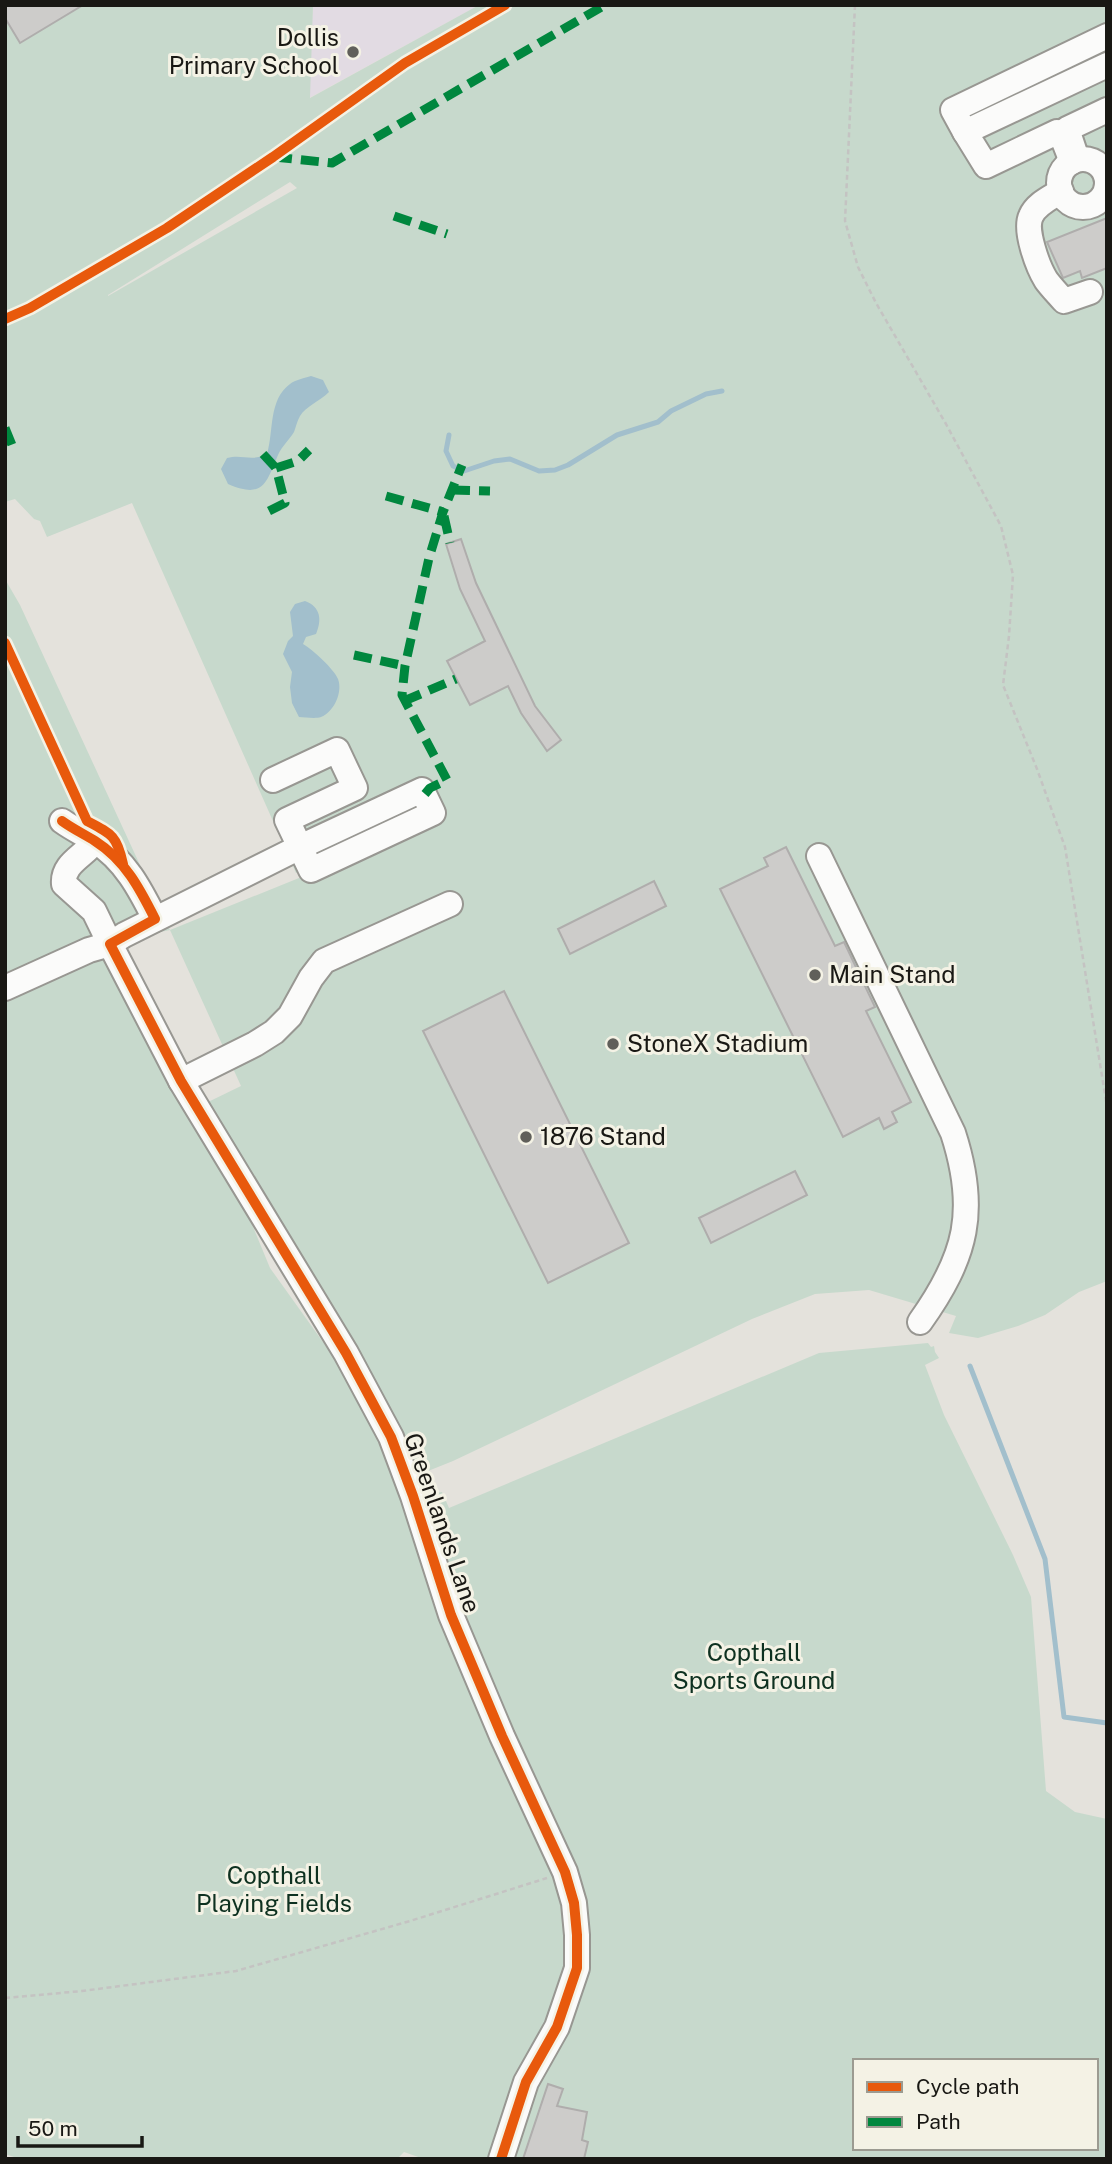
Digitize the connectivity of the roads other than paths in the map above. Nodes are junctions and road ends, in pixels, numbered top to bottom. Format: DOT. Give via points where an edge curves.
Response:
graph roads {
  1 [pos="1107,36"];
  2 [pos="1107,65"];
  3 [pos="1107,110"];
  4 [pos="965,132"];
  5 [pos="1075,161"];
  6 [pos="1106,173"];
  7 [pos="1061,191"];
  8 [pos="1090,292"];
  9 [pos="273,780"];
  10 [pos="355,788"];
  11 [pos="368,816"];
  12 [pos="62,821"];
  13 [pos="95,841"];
  14 [pos="300,848"];
  15 [pos="819,856"];
  16 [pos="450,904"];
  17 [pos="155,919"];
  18 [pos="110,944"];
  19 [pos="5,988"];
  20 [pos="181,1081"];
  21 [pos="920,1322"];
  22 [pos="501,2159"];
  1 -- 4 [label="street" via="953,110"];
  2 -- 4 [label="street"];
  3 -- 5 [label="street" via="1067,128"];
  4 -- 5 [label="street" via="986,166 1057,132"];
  5 -- 6 [label="street" via="1094,162"];
  5 -- 7 [label="street" via="1061,173"];
  6 -- 7 [label="street" via="1106,189 1090,205 1074,205"];
  7 -- 8 [label="street" via="1037,206 1030,217 1037,260 1046,281 1064,301"];
  9 -- 10 [label="street" via="337,750"];
  10 -- 11 [label="street"];
  10 -- 14 [label="street" via="287,820"];
  11 -- 14 [label="street"];
  11 -- 14 [label="street" via="422,790 433,813 311,870"];
  12 -- 13 [label="street"];
  13 -- 17 [label="street" via="124,864"];
  13 -- 18 [label="street, Greenlands Lane" via="66,868 64,884 94,911"];
  14 -- 17 [label="street"];
  15 -- 21 [label="street" via="953,1133 962,1161 966,1222 959,1251 948,1279"];
  16 -- 20 [label="street" via="324,961 290,1016 274,1032"];
  17 -- 18 [label="street"];
  18 -- 19 [label="street"];
  18 -- 20 [label="street, Greenlands Lane"];
  20 -- 22 [label="street, Greenlands Lane" via="346,1353 391,1437 451,1615 565,1872 574,1903 577,1968 556,2027 526,2082"];
}
